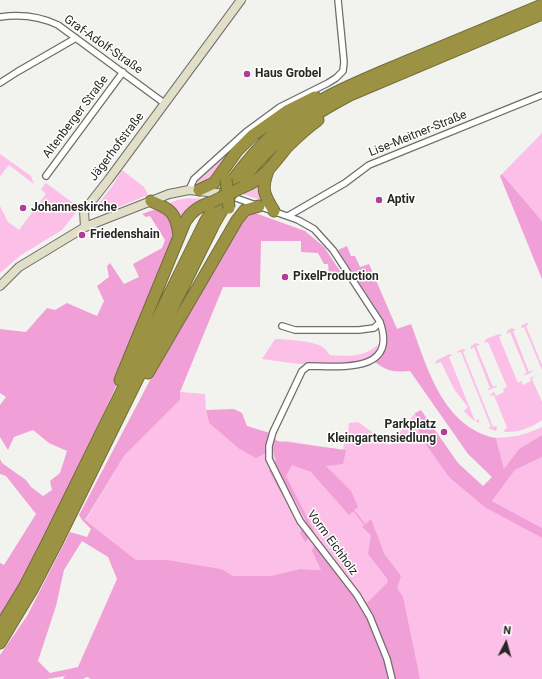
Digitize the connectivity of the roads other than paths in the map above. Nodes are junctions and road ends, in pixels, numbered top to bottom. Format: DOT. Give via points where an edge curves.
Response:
graph roads {
  1 [pos="241,0"];
  2 [pos="338,0"];
  3 [pos="542,5"];
  4 [pos="542,14"];
  5 [pos="0,17"];
  6 [pos="76,38"];
  7 [pos="124,72"];
  8 [pos="372,76"];
  9 [pos="0,83"];
  10 [pos="542,95"];
  11 [pos="164,103"];
  12 [pos="336,103"];
  13 [pos="227,165"];
  14 [pos="268,170"];
  15 [pos="46,176"];
  16 [pos="194,190"];
  17 [pos="223,197"];
  18 [pos="151,201"];
  19 [pos="259,206"];
  20 [pos="274,211"];
  21 [pos="288,216"];
  22 [pos="85,227"];
  23 [pos="231,231"];
  24 [pos="180,235"];
  25 [pos="0,286"];
  26 [pos="380,322"];
  27 [pos="282,326"];
  28 [pos="114,416"];
  29 [pos="0,627"];
  30 [pos="0,643"];
  31 [pos="392,679"];
  1 -- 11 [label="main road, Jägerhofstraße"];
  2 -- 16 [label="street" via="343,71 328,83 280,107 246,132 194,179"];
  3 -- 8 [label="highway"];
  4 -- 12 [label="highway"];
  5 -- 6 [label="street, Graf-Adolf-Straße" via="26,15 38,18 58,25"];
  6 -- 7 [label="street, Graf-Adolf-Straße"];
  6 -- 9 [label="street"];
  7 -- 11 [label="street, Graf-Adolf-Straße"];
  7 -- 15 [label="street, Altenberger Straße"];
  8 -- 13 [label="highway" via="344,83 287,112 253,135"];
  8 -- 28 [label="highway" via="301,113 274,133 241,168 205,222"];
  10 -- 21 [label="street, Lise-Meitner-Straße" via="369,165 345,183"];
  11 -- 22 [label="main road, Jägerhofstraße" via="84,211"];
  12 -- 14 [label="highway" via="292,142"];
  12 -- 28 [label="highway" via="287,133 240,183 223,208"];
  13 -- 16 [label="highway" via="214,182"];
  13 -- 17 [label="highway, bridge"];
  14 -- 17 [label="highway, bridge" via="253,182"];
  14 -- 20 [label="highway" via="264,191"];
  16 -- 17 [label="main road"];
  16 -- 18 [label="main road" via="169,194"];
  17 -- 19 [label="street, Vorm Eichholz"];
  17 -- 23 [label="highway, bridge" via="229,208"];
  17 -- 24 [label="highway" via="195,210"];
  18 -- 22 [label="main road"];
  18 -- 24 [label="highway" via="173,213"];
  19 -- 20 [label="street, Vorm Eichholz"];
  19 -- 23 [label="highway" via="243,212"];
  20 -- 21 [label="street, Vorm Eichholz"];
  21 -- 26 [label="street, Vorm Eichholz" via="306,224 326,240"];
  22 -- 25 [label="main road" via="19,267"];
  23 -- 28 [label="highway" via="140,389"];
  24 -- 28 [label="highway" via="118,386"];
  26 -- 27 [label="street" via="374,328 359,330 295,330"];
  26 -- 31 [label="street, Vorm Eichholz" via="384,337 383,345 379,353 368,363 354,366 308,366 302,372 273,432 269,446 270,459 300,521 357,595 370,617"];
  28 -- 29 [label="highway" via="25,586"];
  28 -- 30 [label="highway" via="32,590"];
}
